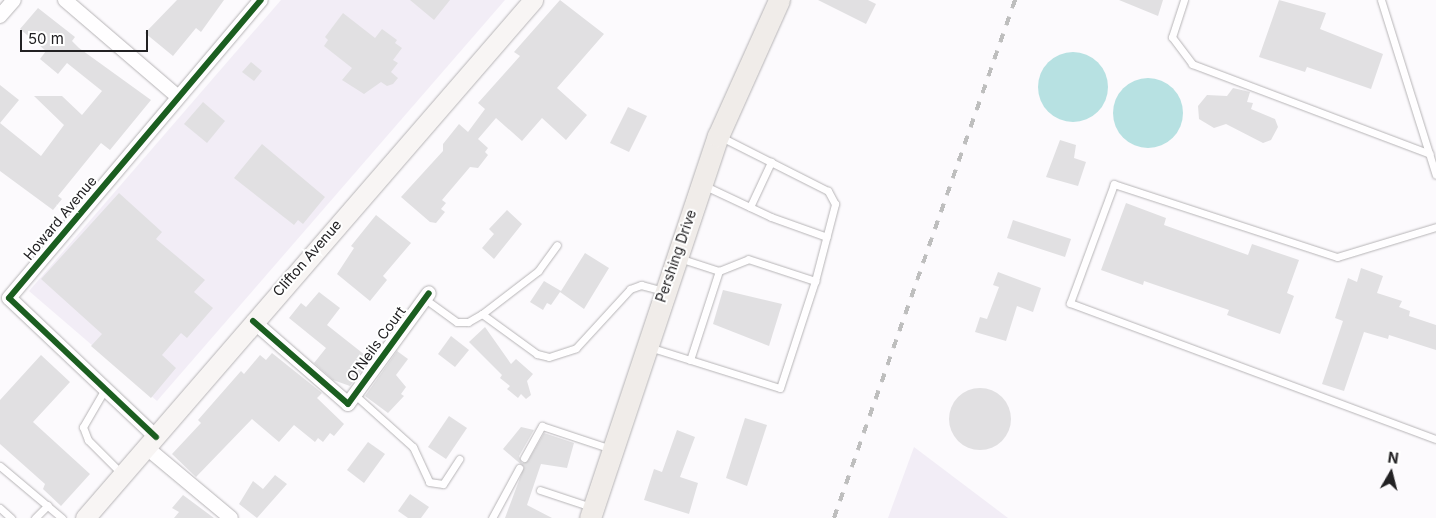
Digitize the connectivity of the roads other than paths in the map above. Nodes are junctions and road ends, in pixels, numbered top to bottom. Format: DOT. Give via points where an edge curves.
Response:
graph roads {
  1 [pos="14,0"];
  2 [pos="65,0"];
  3 [pos="261,0"];
  4 [pos="533,0"];
  5 [pos="779,0"];
  6 [pos="1184,0"];
  7 [pos="1381,0"];
  8 [pos="0,16"];
  9 [pos="178,97"];
  10 [pos="718,136"];
  11 [pos="1430,154"];
  12 [pos="771,162"];
  13 [pos="1436,175"];
  14 [pos="700,184"];
  15 [pos="750,207"];
  16 [pos="1436,227"];
  17 [pos="826,238"];
  18 [pos="557,245"];
  19 [pos="677,257"];
  20 [pos="719,271"];
  21 [pos="815,281"];
  22 [pos="664,291"];
  23 [pos="427,296"];
  24 [pos="482,314"];
  25 [pos="253,321"];
  26 [pos="646,346"];
  27 [pos="690,360"];
  28 [pos="105,389"];
  29 [pos="355,395"];
  30 [pos="1436,439"];
  31 [pos="151,442"];
  32 [pos="612,450"];
  33 [pos="524,458"];
  34 [pos="459,459"];
  35 [pos="0,466"];
  36 [pos="519,468"];
  37 [pos="123,475"];
  38 [pos="540,490"];
  39 [pos="48,505"];
  40 [pos="0,508"];
  41 [pos="592,513"];
  42 [pos="10,518"];
  43 [pos="35,518"];
  44 [pos="62,518"];
  45 [pos="85,518"];
  46 [pos="231,518"];
  47 [pos="492,518"];
  1 -- 8 [label="street"];
  2 -- 9 [label="street"];
  3 -- 9 [label="street, Howard Avenue"];
  4 -- 25 [label="main road, Clifton Avenue"];
  5 -- 10 [label="main road, Pershing Drive"];
  6 -- 11 [label="lane" via="1172,37 1192,64"];
  7 -- 11 [label="lane"];
  9 -- 28 [label="street, Howard Avenue" via="9,298"];
  10 -- 12 [label="lane"];
  10 -- 14 [label="main road, Pershing Drive"];
  11 -- 13 [label="lane"];
  12 -- 15 [label="lane"];
  12 -- 17 [label="lane" via="828,191 835,204"];
  14 -- 15 [label="lane"];
  14 -- 19 [label="main road, Pershing Drive"];
  15 -- 17 [label="lane"];
  16 -- 30 [label="lane" via="1336,257 1114,184 1070,303"];
  17 -- 21 [label="lane"];
  18 -- 24 [label="lane" via="538,271"];
  19 -- 20 [label="lane"];
  19 -- 22 [label="main road, Pershing Drive"];
  20 -- 21 [label="lane" via="748,259"];
  20 -- 27 [label="lane"];
  21 -- 27 [label="lane" via="780,388"];
  22 -- 24 [label="lane" via="648,286 630,289 576,348 549,357 538,354"];
  22 -- 26 [label="main road, Pershing Drive"];
  23 -- 24 [label="lane" via="457,322"];
  23 -- 29 [label="street, O'Neils Court"];
  25 -- 29 [label="street, O'Neils Court" via="348,404"];
  25 -- 31 [label="main road, Clifton Avenue"];
  26 -- 27 [label="lane"];
  26 -- 32 [label="main road, Pershing Drive"];
  28 -- 31 [label="street, Howard Avenue"];
  28 -- 37 [label="lane" via="83,427 88,440"];
  29 -- 34 [label="lane" via="413,447 429,482 443,484"];
  31 -- 37 [label="main road, Clifton Avenue"];
  31 -- 46 [label="street, Howard Avenue"];
  32 -- 33 [label="lane" via="542,426"];
  32 -- 41 [label="main road, Pershing Drive"];
  35 -- 39 [label="lane"];
  36 -- 47 [label="lane"];
  37 -- 45 [label="main road, Clifton Avenue"];
  38 -- 41 [label="lane"];
  39 -- 43 [label="lane"];
  39 -- 44 [label="lane"];
  40 -- 42 [label="lane"];
}
